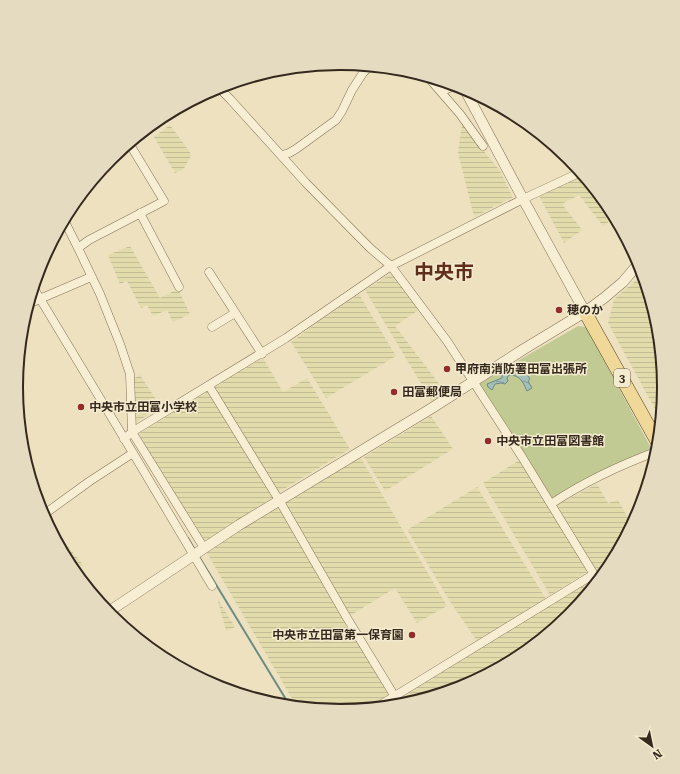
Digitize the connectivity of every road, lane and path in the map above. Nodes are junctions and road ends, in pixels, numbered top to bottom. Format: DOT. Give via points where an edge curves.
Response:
graph roads {
  1 [pos="365,71"];
  2 [pos="435,85"];
  3 [pos="447,89"];
  4 [pos="223,92"];
  5 [pos="441,92"];
  6 [pos="469,98"];
  7 [pos="483,146"];
  8 [pos="132,148"];
  9 [pos="282,156"];
  10 [pos="575,174"];
  11 [pos="523,198"];
  12 [pos="140,213"];
  13 [pos="67,225"];
  14 [pos="78,248"];
  15 [pos="391,266"];
  16 [pos="634,269"];
  17 [pos="209,272"];
  18 [pos="92,277"];
  19 [pos="179,288"];
  20 [pos="38,292"];
  21 [pos="43,297"];
  22 [pos="35,301"];
  23 [pos="585,312"];
  24 [pos="235,313"];
  25 [pos="212,327"];
  26 [pos="262,354"];
  27 [pos="474,381"];
  28 [pos="209,386"];
  29 [pos="653,434"];
  30 [pos="128,436"];
  31 [pos="133,453"];
  32 [pos="650,453"];
  33 [pos="279,500"];
  34 [pos="550,504"];
  35 [pos="48,511"];
  36 [pos="198,552"];
  37 [pos="595,575"];
  38 [pos="591,580"];
  39 [pos="212,586"];
  40 [pos="114,608"];
  41 [pos="395,696"];
  42 [pos="397,699"];
  43 [pos="389,700"];
  1 -- 9 [label="street" via="336,120"];
  2 -- 5 [label="street"];
  3 -- 5 [label="street"];
  4 -- 9 [label="street"];
  5 -- 7 [label="street"];
  6 -- 11 [label="street"];
  8 -- 12 [label="street" via="164,201"];
  9 -- 15 [label="street" via="365,243"];
  10 -- 11 [label="street"];
  11 -- 15 [label="street"];
  11 -- 23 [label="street"];
  12 -- 14 [label="street"];
  12 -- 19 [label="street"];
  13 -- 14 [label="street"];
  14 -- 18 [label="street"];
  15 -- 26 [label="street"];
  15 -- 27 [label="street"];
  16 -- 23 [label="street" via="618,287"];
  17 -- 24 [label="street"];
  18 -- 21 [label="street"];
  18 -- 30 [label="street" via="130,374"];
  20 -- 21 [label="street"];
  21 -- 22 [label="street"];
  21 -- 30 [label="street"];
  23 -- 27 [label="street"];
  23 -- 29 [label="main road, 3"];
  24 -- 25 [label="street"];
  24 -- 26 [label="street"];
  26 -- 28 [label="street"];
  27 -- 33 [label="street"];
  27 -- 34 [label="street"];
  28 -- 30 [label="street"];
  28 -- 33 [label="street"];
  30 -- 31 [label="street"];
  30 -- 36 [label="street"];
  31 -- 35 [label="street"];
  31 -- 36 [label="street"];
  32 -- 34 [label="street" via="609,471"];
  33 -- 36 [label="street"];
  33 -- 41 [label="street"];
  34 -- 37 [label="street"];
  36 -- 39 [label="street"];
  36 -- 40 [label="street"];
  38 -- 41 [label="street"];
  41 -- 42 [label="street"];
  41 -- 43 [label="street"];
}
